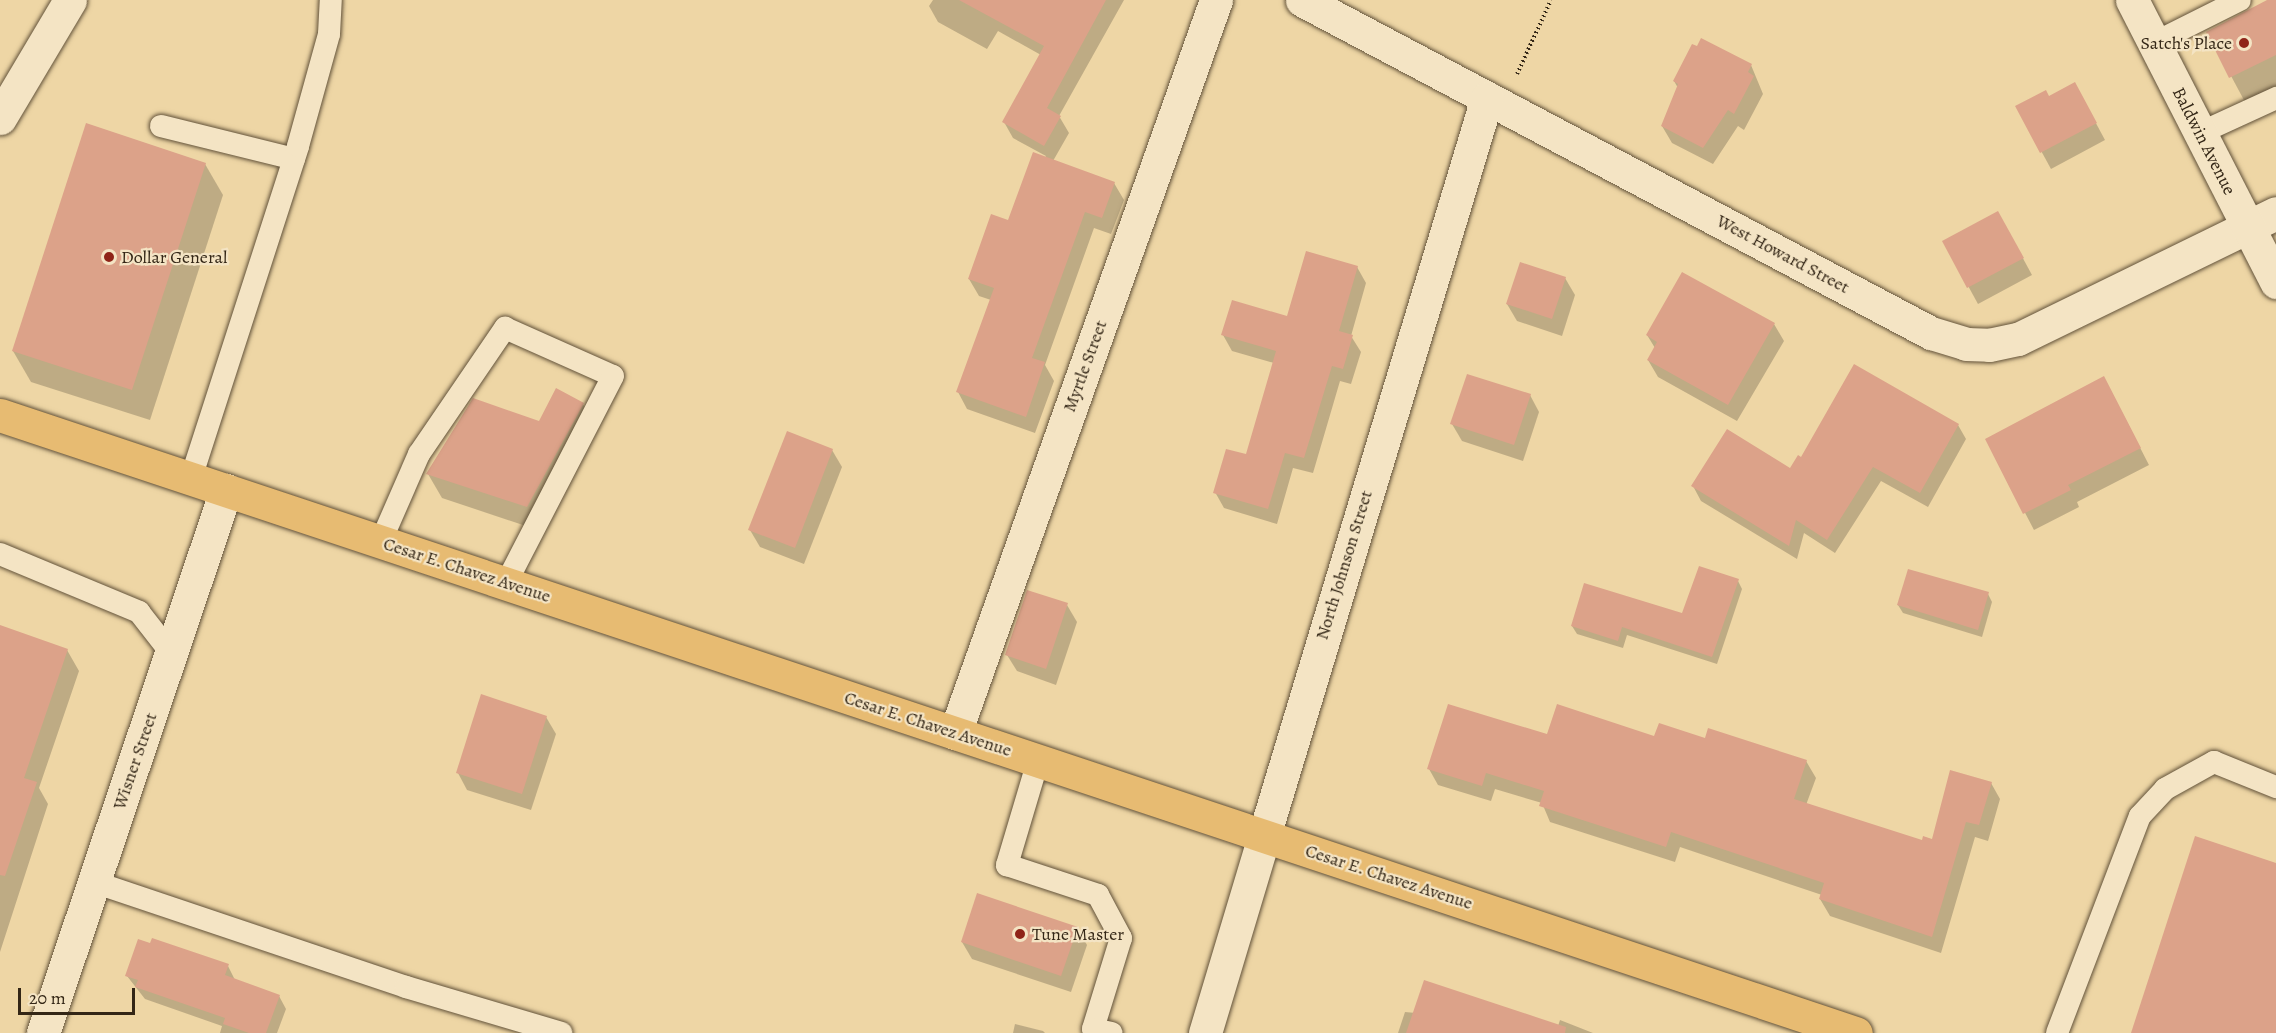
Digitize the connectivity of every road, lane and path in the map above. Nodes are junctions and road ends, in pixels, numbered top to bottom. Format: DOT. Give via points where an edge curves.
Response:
graph roads {
  1 [pos="70,0"];
  2 [pos="331,0"];
  3 [pos="1216,0"];
  4 [pos="1302,0"];
  5 [pos="1551,0"];
  6 [pos="2132,0"];
  7 [pos="2240,0"];
  8 [pos="2154,43"];
  9 [pos="1517,75"];
  10 [pos="1487,98"];
  11 [pos="2276,99"];
  12 [pos="0,118"];
  13 [pos="161,126"];
  14 [pos="2200,133"];
  15 [pos="294,159"];
  16 [pos="2262,220"];
  17 [pos="2276,282"];
  18 [pos="0,415"];
  19 [pos="191,478"];
  20 [pos="226,490"];
  21 [pos="381,541"];
  22 [pos="0,554"];
  23 [pos="506,583"];
  24 [pos="171,653"];
  25 [pos="955,733"];
  26 [pos="1038,761"];
  27 [pos="2276,787"];
  28 [pos="1264,836"];
  29 [pos="94,882"];
  30 [pos="43,1033"];
  31 [pos="561,1033"];
  32 [pos="1112,1033"];
  33 [pos="1205,1033"];
  34 [pos="1856,1033"];
  35 [pos="2057,1033"];
  1 -- 12 [label="street"];
  2 -- 15 [label="lane" via="329,34"];
  3 -- 25 [label="street, Myrtle Street"];
  4 -- 10 [label="street, West Howard Street"];
  5 -- 9 [label="path"];
  6 -- 8 [label="street, Baldwin Avenue"];
  7 -- 8 [label="lane"];
  8 -- 14 [label="street, Baldwin Avenue"];
  10 -- 16 [label="street, West Howard Street" via="1931,333 1966,344 1989,345 2018,339"];
  10 -- 28 [label="street, North Johnson Street"];
  11 -- 14 [label="lane"];
  13 -- 15 [label="lane"];
  14 -- 16 [label="street, Baldwin Avenue"];
  15 -- 19 [label="lane"];
  16 -- 17 [label="street, Baldwin Avenue"];
  18 -- 19 [label="main road, Cesar E. Chavez Avenue"];
  19 -- 20 [label="main road, Cesar E. Chavez Avenue"];
  20 -- 21 [label="main road, Cesar E. Chavez Avenue"];
  20 -- 24 [label="street, Wisner Street"];
  21 -- 23 [label="main road, Cesar E. Chavez Avenue"];
  21 -- 23 [label="lane" via="419,454 505,328 613,376"];
  22 -- 24 [label="lane" via="139,612"];
  23 -- 25 [label="main road, Cesar E. Chavez Avenue"];
  24 -- 29 [label="street, Wisner Street"];
  25 -- 26 [label="main road, Cesar E. Chavez Avenue"];
  26 -- 28 [label="main road, Cesar E. Chavez Avenue"];
  26 -- 32 [label="lane" via="1007,865 1098,895 1121,938 1093,1029"];
  27 -- 35 [label="lane" via="2214,762 2165,789 2140,816"];
  28 -- 33 [label="street, North Johnson Street"];
  28 -- 34 [label="main road, Cesar E. Chavez Avenue"];
  29 -- 30 [label="street, Wisner Street"];
  29 -- 31 [label="lane" via="406,987"];
}
